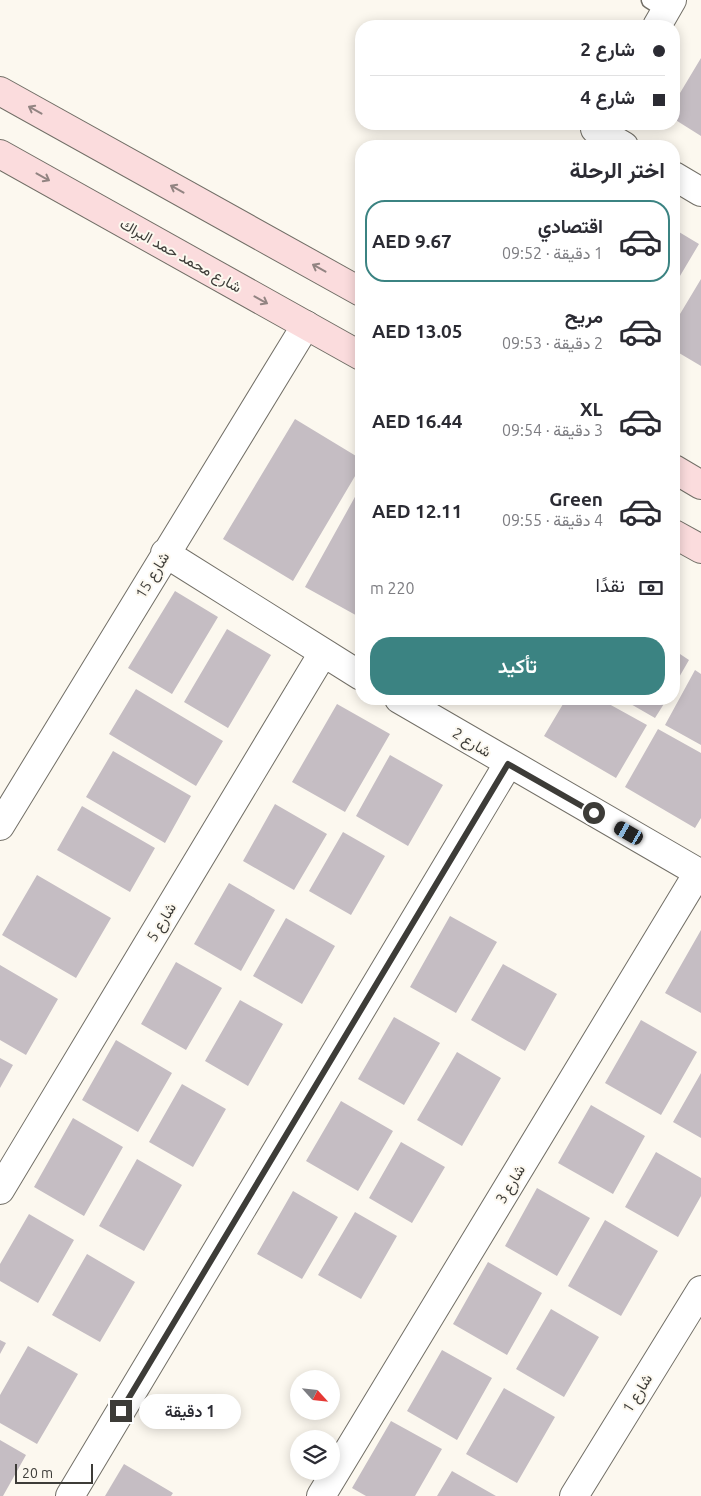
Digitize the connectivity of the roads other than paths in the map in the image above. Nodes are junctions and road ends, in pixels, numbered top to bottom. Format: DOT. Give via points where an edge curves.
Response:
graph roads {
  1 [pos="0,91"];
  2 [pos="592,133"];
  3 [pos="609,140"];
  4 [pos="0,154"];
  5 [pos="680,180"];
  6 [pos="701,192"];
  7 [pos="355,289"];
  8 [pos="306,325"];
  9 [pos="355,353"];
  10 [pos="680,473"];
  11 [pos="701,485"];
  12 [pos="680,537"];
  13 [pos="701,549"];
  14 [pos="165,554"];
  15 [pos="323,653"];
  16 [pos="355,672"];
  17 [pos="409,705"];
  18 [pos="508,764"];
  19 [pos="0,826"];
  20 [pos="700,873"];
  21 [pos="0,1190"];
  22 [pos="701,1290"];
  23 [pos="70,1496"];
  24 [pos="321,1496"];
  25 [pos="574,1496"];
  7 -- 1 [label="street, one-way"];
  2 -- 3 [label="street"];
  4 -- 8 [label="street, شارع محمد حمد البراك, one-way"];
  5 -- 6 [label="street"];
  8 -- 9 [label="street, شارع محمد حمد البراك"];
  8 -- 14 [label="street, شارع 15"];
  10 -- 11 [label="street"];
  12 -- 13 [label="street"];
  14 -- 15 [label="street"];
  14 -- 19 [label="street, شارع 15"];
  15 -- 16 [label="street"];
  15 -- 21 [label="street, شارع 5"];
  17 -- 18 [label="street, شارع 2"];
  18 -- 20 [label="street, شارع 2"];
  18 -- 23 [label="street"];
  20 -- 24 [label="street, شارع 3"];
  22 -- 25 [label="street, شارع 1"];
}
